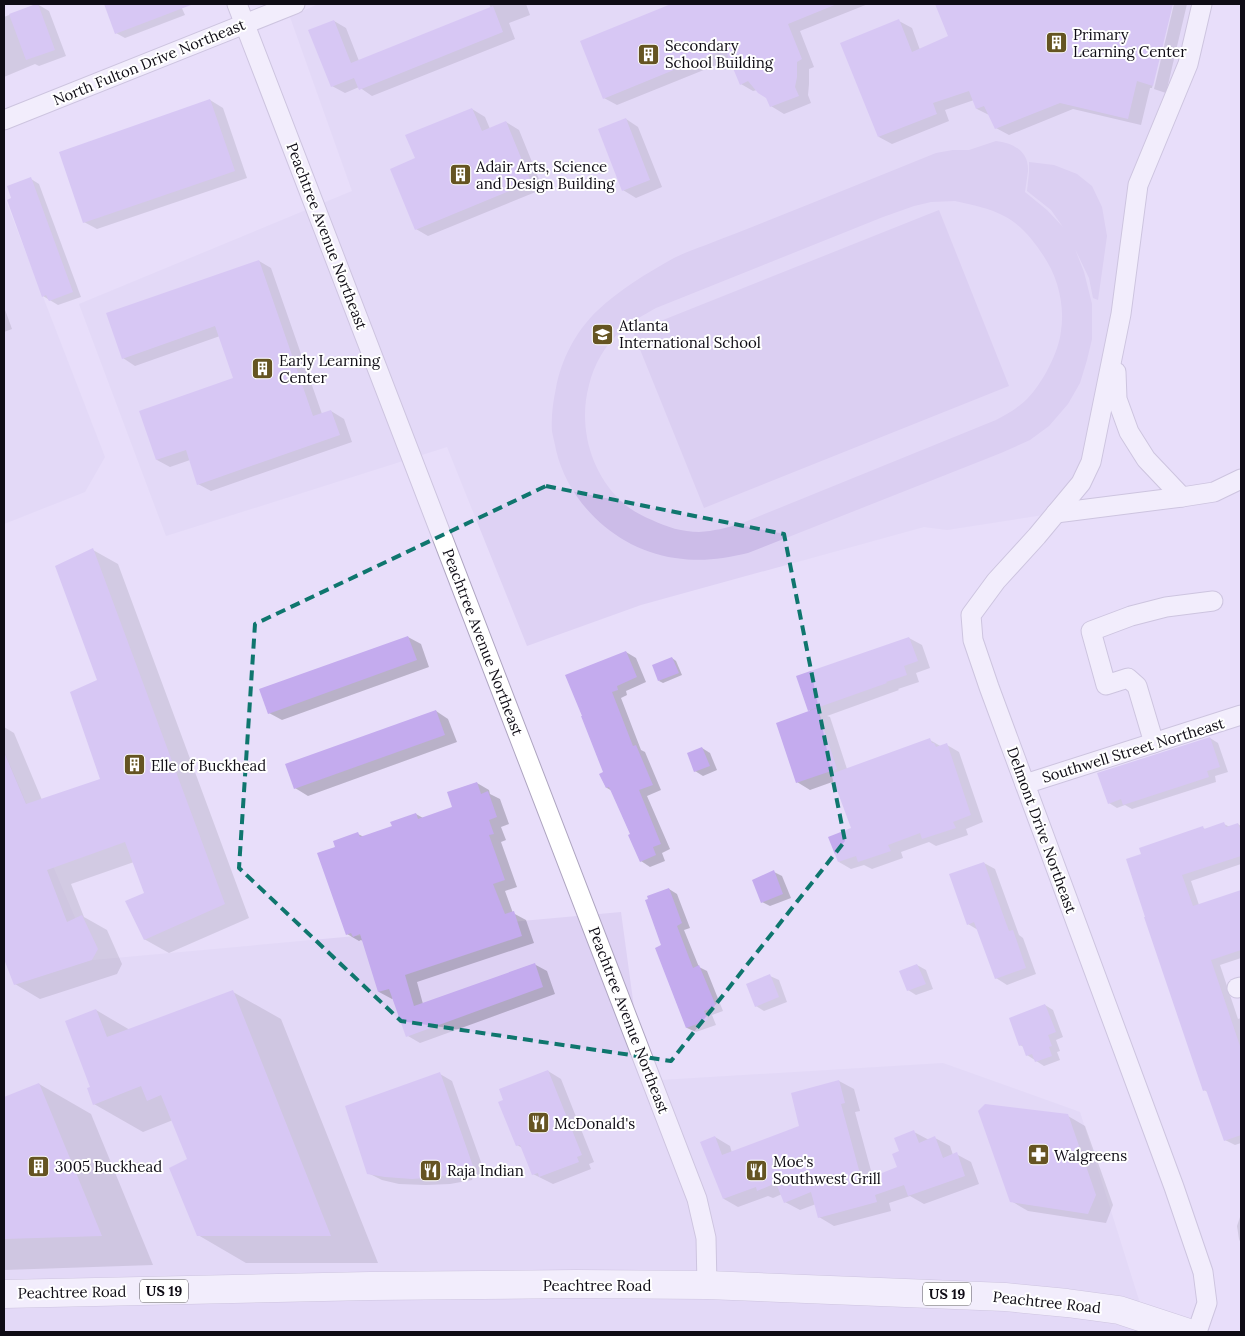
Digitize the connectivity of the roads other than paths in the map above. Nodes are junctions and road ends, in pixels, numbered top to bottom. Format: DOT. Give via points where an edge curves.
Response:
graph roads {
  1 [pos="237,4"];
  2 [pos="295,4"];
  3 [pos="1202,4"];
  4 [pos="245,24"];
  5 [pos="4,120"];
  6 [pos="1113,354"];
  7 [pos="1241,479"];
  8 [pos="1182,497"];
  9 [pos="1056,512"];
  10 [pos="1213,601"];
  11 [pos="1241,716"];
  12 [pos="1154,743"];
  13 [pos="1025,784"];
  14 [pos="707,1285"];
  15 [pos="4,1294"];
  16 [pos="1186,1332"];
  17 [pos="1197,1332"];
  1 -- 4 [label="street, Peachtree Avenue Northeast"];
  2 -- 4 [label="street, North Fulton Drive Northeast"];
  3 -- 6 [label="street, Delmont Drive Northeast" via="1188,64 1138,184"];
  4 -- 5 [label="street, North Fulton Drive Northeast"];
  4 -- 14 [label="street, Peachtree Avenue Northeast" via="697,1199 706,1238"];
  6 -- 8 [label="street, Delmont Drive Northeast" via="1118,399 1128,432 1146,459"];
  6 -- 9 [label="street, Delmont Drive Northeast" via="1091,462 1081,483"];
  7 -- 8 [label="street" via="1214,492"];
  8 -- 9 [label="street"];
  9 -- 13 [label="street, Delmont Drive Northeast" via="971,615 973,640"];
  10 -- 12 [label="street" via="1166,607 1131,616 1091,632 1106,685 1128,678 1138,686"];
  11 -- 12 [label="street, Southwell Street Northeast"];
  12 -- 13 [label="street, Southwell Street Northeast"];
  13 -- 17 [label="street, Delmont Drive Northeast" via="1203,1272 1207,1303"];
  14 -- 15 [label="highway, Peachtree Road / US 19" via="321,1287"];
  14 -- 16 [label="highway, Peachtree Road / US 19" via="1057,1302 1119,1310"];
}
